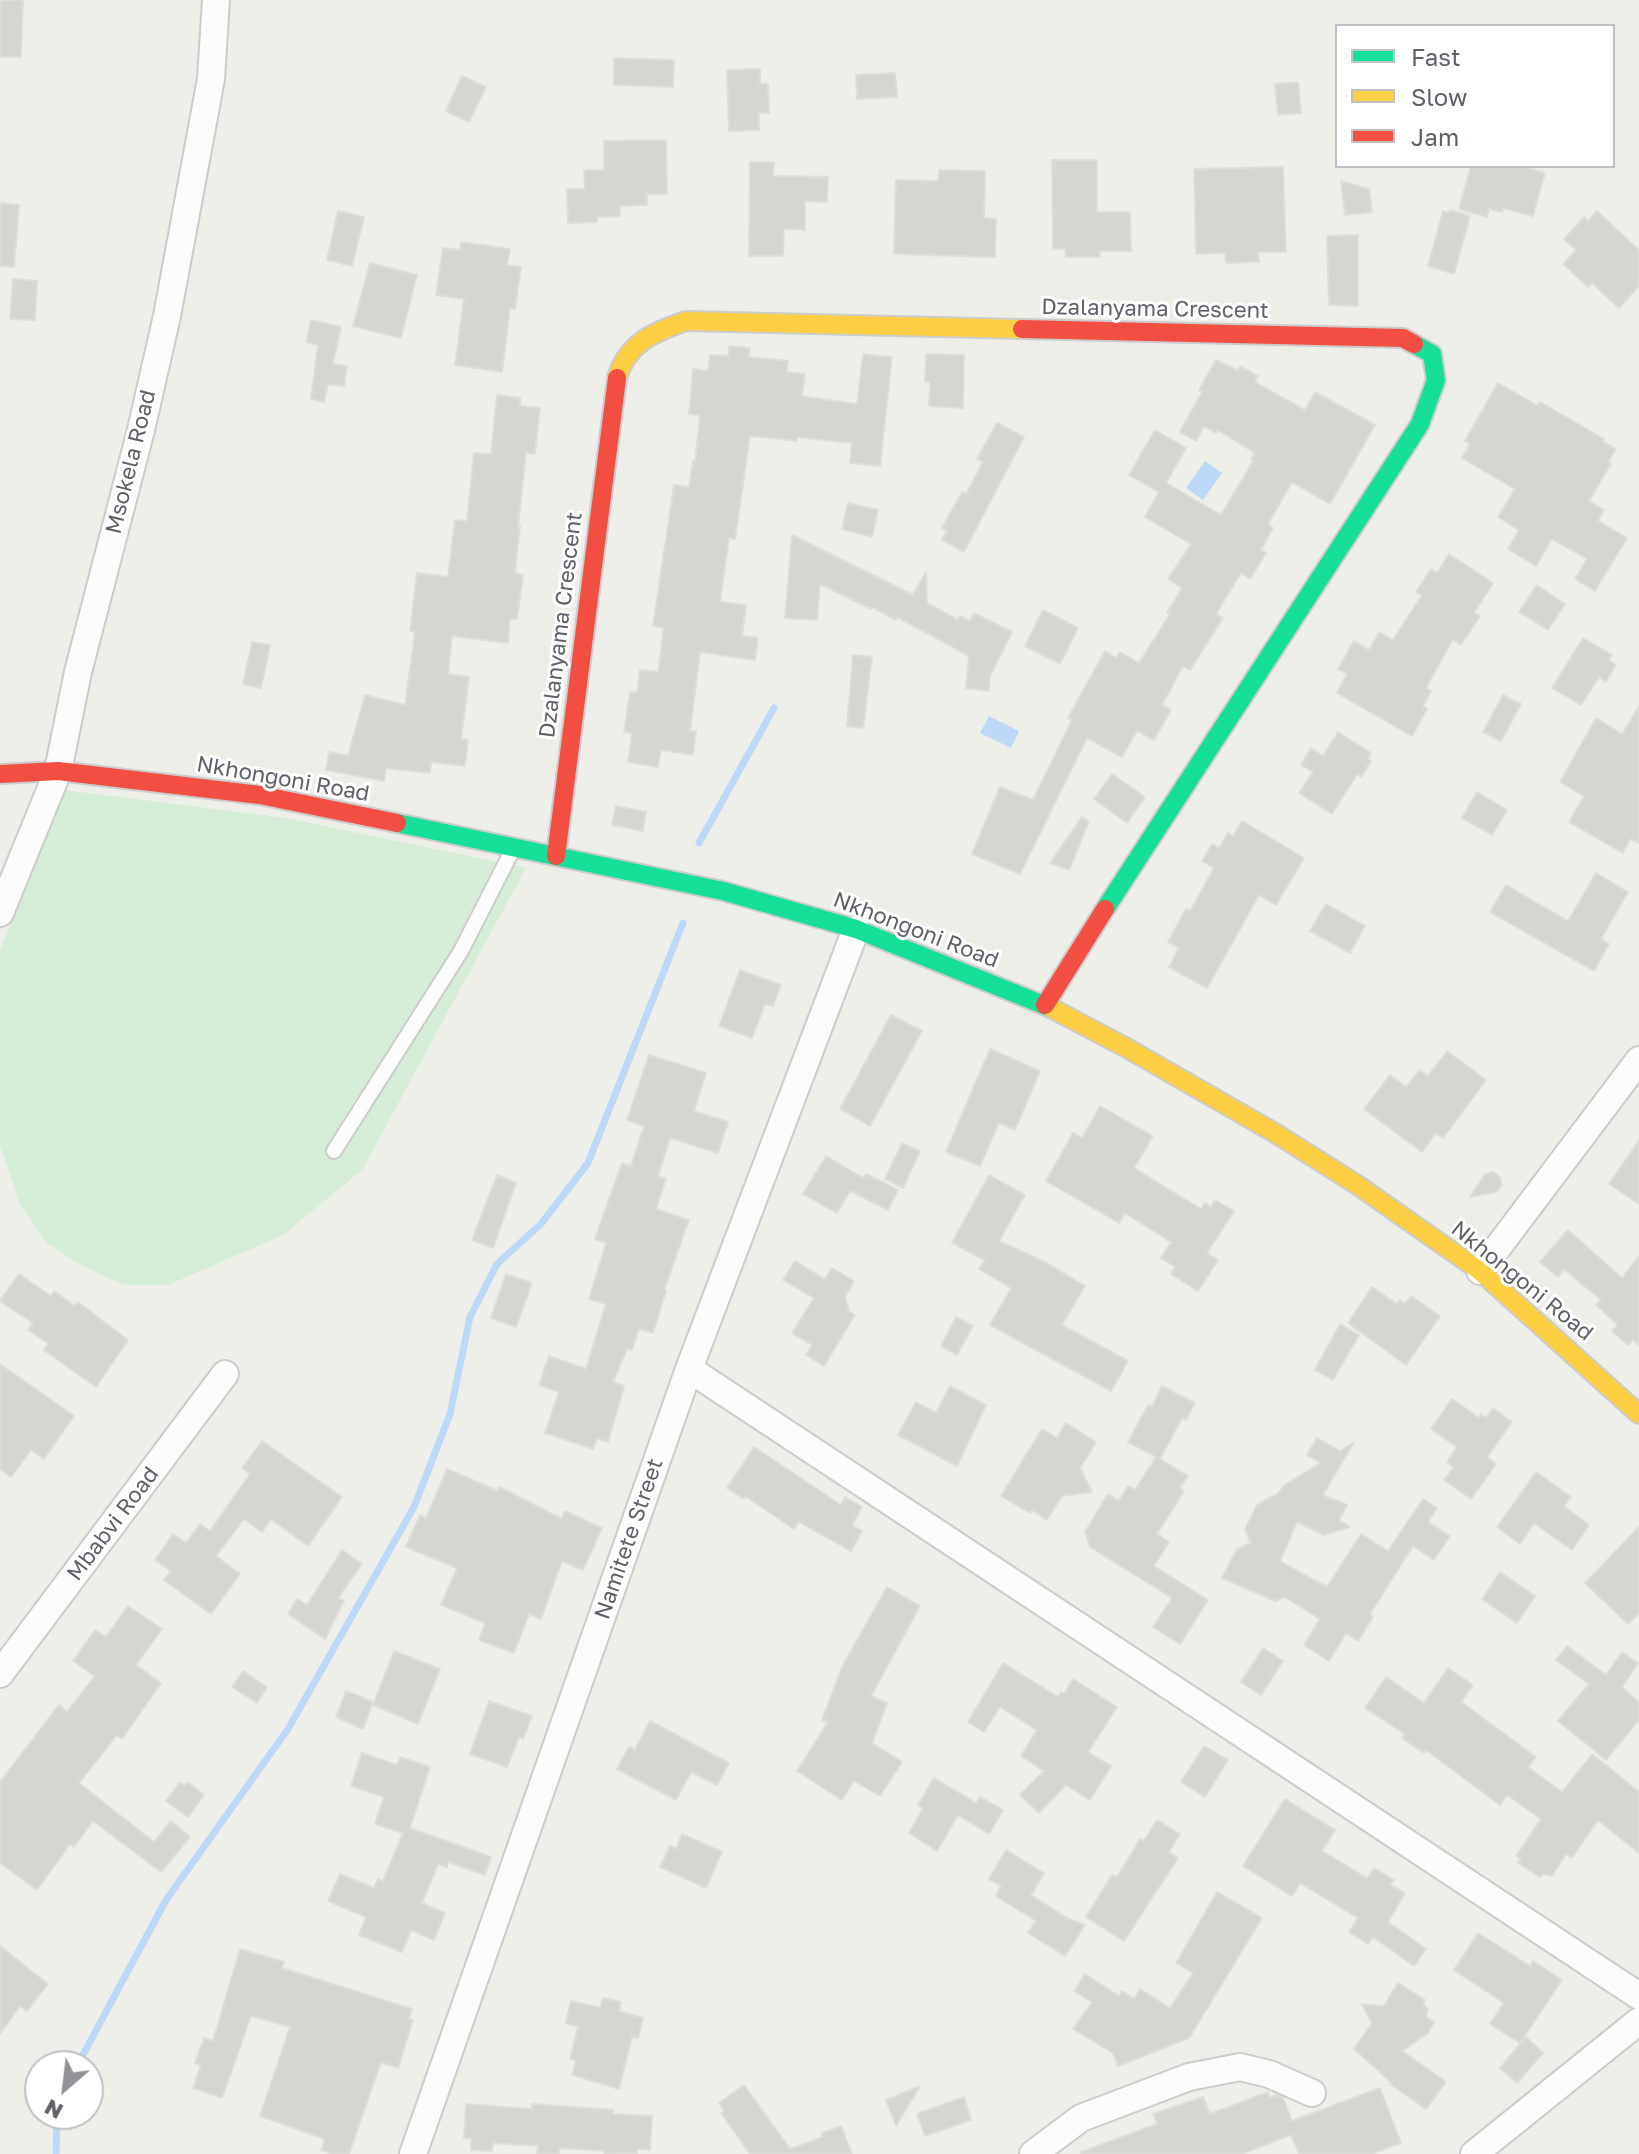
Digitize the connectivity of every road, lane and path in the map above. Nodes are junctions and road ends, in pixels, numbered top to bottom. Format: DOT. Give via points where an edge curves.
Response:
graph roads {
  1 [pos="216,0"];
  2 [pos="58,771"];
  3 [pos="0,774"];
  4 [pos="514,849"];
  5 [pos="556,856"];
  6 [pos="0,913"];
  7 [pos="856,929"];
  8 [pos="1045,1005"];
  9 [pos="1639,1060"];
  10 [pos="334,1151"];
  11 [pos="1480,1271"];
  12 [pos="689,1369"];
  13 [pos="225,1374"];
  14 [pos="1639,1414"];
  15 [pos="0,1674"];
  16 [pos="1639,1996"];
  17 [pos="1639,2021"];
  18 [pos="1312,2093"];
  19 [pos="413,2154"];
  20 [pos="1033,2154"];
  21 [pos="1474,2154"];
  1 -- 2 [label="street, Msokela Road" via="211,79 167,316"];
  2 -- 3 [label="street, Nkhongoni Road"];
  2 -- 4 [label="street, Nkhongoni Road" via="260,795"];
  2 -- 6 [label="street, Msokela Road"];
  4 -- 5 [label="street, Nkhongoni Road"];
  4 -- 10 [label="lane" via="461,951"];
  5 -- 7 [label="street, Nkhongoni Road" via="723,891"];
  5 -- 8 [label="street, Dzalanyama Crescent" via="618,374 630,349 647,335 686,321 1403,338 1432,354 1436,380 1420,424"];
  7 -- 8 [label="street, Nkhongoni Road"];
  7 -- 12 [label="street, Namitete Street"];
  8 -- 11 [label="street, Nkhongoni Road" via="1275,1133"];
  9 -- 11 [label="street"];
  11 -- 14 [label="street, Nkhongoni Road"];
  12 -- 16 [label="street"];
  12 -- 19 [label="street, Namitete Street"];
  13 -- 15 [label="street, Mbabvi Road"];
  17 -- 21 [label="street"];
  18 -- 20 [label="street" via="1240,2067 1189,2077 1081,2118"];
}
